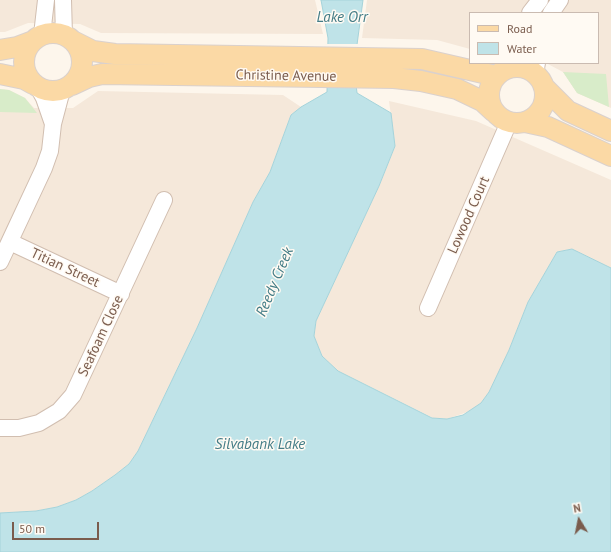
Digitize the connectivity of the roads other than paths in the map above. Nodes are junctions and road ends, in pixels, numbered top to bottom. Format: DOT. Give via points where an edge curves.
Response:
graph roads {
  1 [pos="46,0"];
  2 [pos="63,0"];
  3 [pos="540,0"];
  4 [pos="560,0"];
  5 [pos="531,12"];
  6 [pos="552,12"];
  7 [pos="38,38"];
  8 [pos="68,38"];
  9 [pos="0,50"];
  10 [pos="507,69"];
  11 [pos="0,74"];
  12 [pos="539,75"];
  13 [pos="35,85"];
  14 [pos="67,87"];
  15 [pos="510,119"];
  16 [pos="52,124"];
  17 [pos="611,131"];
  18 [pos="611,156"];
  19 [pos="164,200"];
  20 [pos="10,242"];
  21 [pos="0,262"];
  22 [pos="121,294"];
  23 [pos="428,308"];
  24 [pos="0,428"];
  1 -- 7 [label="street"];
  2 -- 8 [label="street"];
  3 -- 5 [label="street"];
  4 -- 6 [label="street"];
  7 -- 8 [label="main road" via="56,33"];
  7 -- 9 [label="main road" via="18,48"];
  7 -- 13 [label="main road" via="26,53 24,67 27,76"];
  8 -- 10 [label="main road, Christine Avenue" via="93,51 115,54 363,57"];
  8 -- 14 [label="main road" via="79,49 82,68 78,77"];
  10 -- 12 [label="main road" via="524,68"];
  10 -- 15 [label="main road" via="491,84 489,94 490,103"];
  11 -- 13 [label="main road" via="24,79"];
  12 -- 15 [label="main road" via="545,102 541,111 534,118"];
  12 -- 17 [label="main road" via="568,111"];
  13 -- 14 [label="main road" via="54,92"];
  13 -- 16 [label="street" via="44,98"];
  14 -- 15 [label="main road, Christine Avenue" via="102,74 364,77 421,81 457,89"];
  14 -- 16 [label="street"];
  15 -- 18 [label="main road, Christine Avenue" via="548,127"];
  15 -- 23 [label="street, Lowood Court"];
  16 -- 20 [label="street" via="50,150 44,168"];
  19 -- 22 [label="street, Seafoam Close"];
  20 -- 21 [label="street"];
  20 -- 22 [label="street, Titian Street"];
  22 -- 24 [label="street, Seafoam Close" via="81,380 67,403 39,423 19,428"];
}
